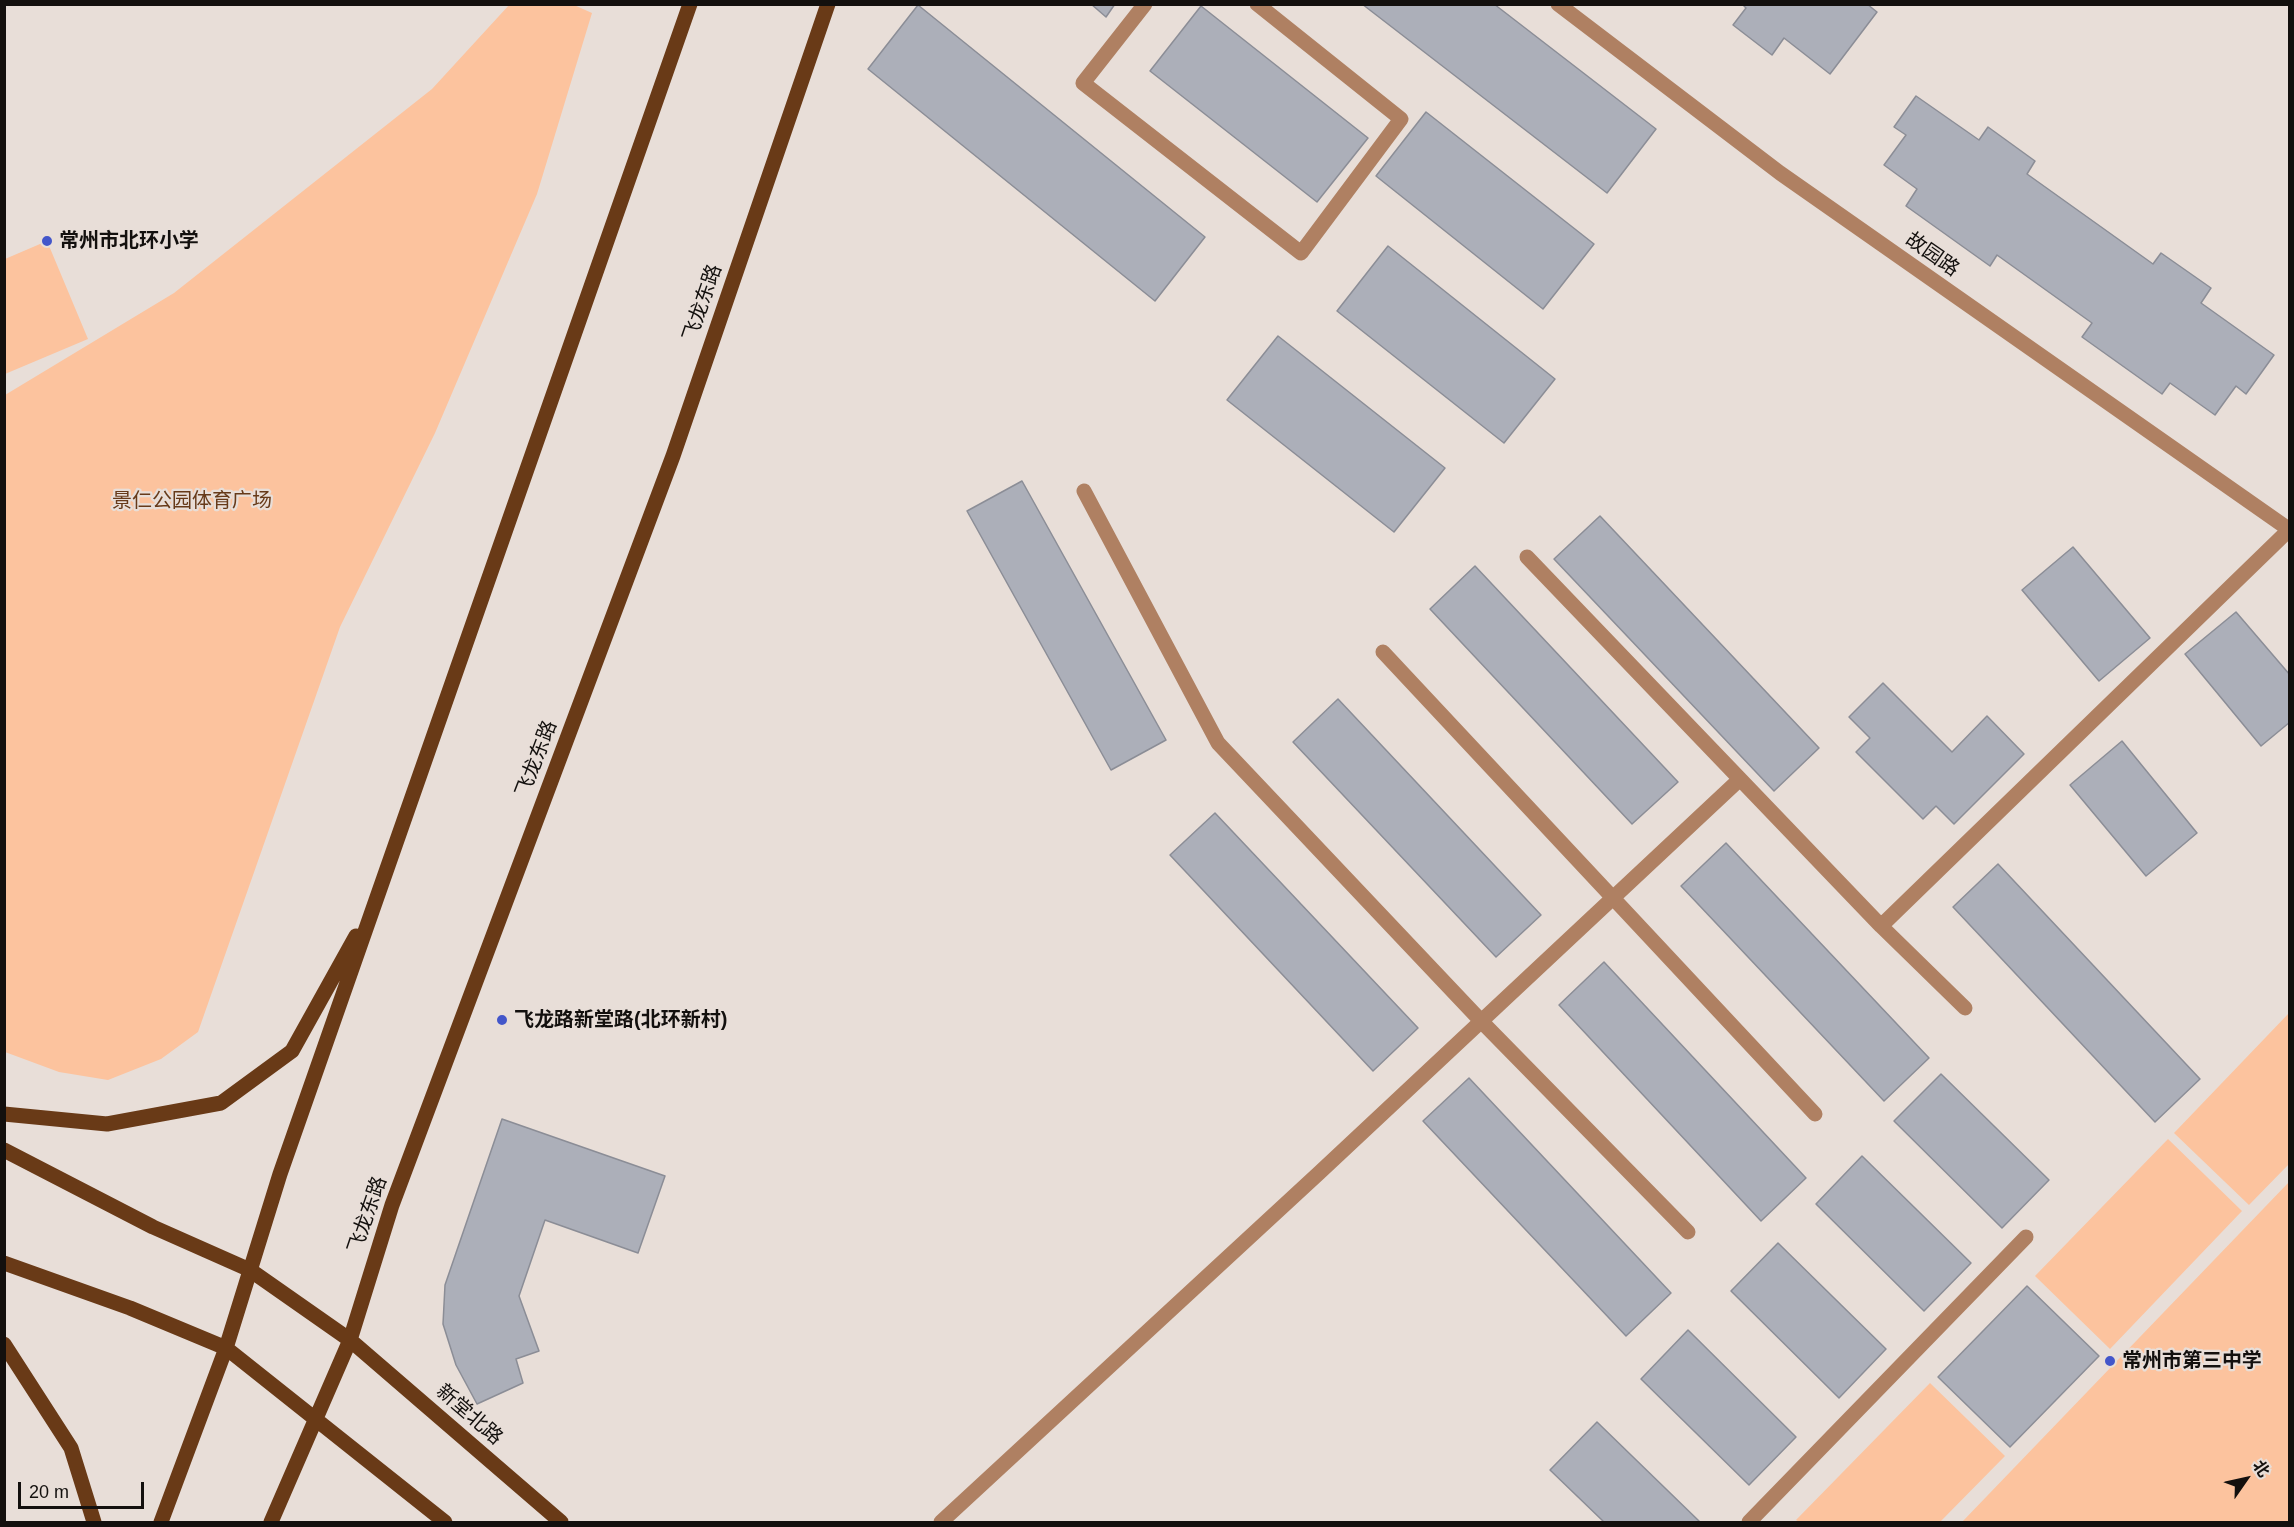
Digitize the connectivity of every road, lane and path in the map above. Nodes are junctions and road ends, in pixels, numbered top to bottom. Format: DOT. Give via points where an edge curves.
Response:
graph roads {
  1 [pos="690,4"];
  2 [pos="828,4"];
  3 [pos="1145,4"];
  4 [pos="1257,4"];
  5 [pos="1558,4"];
  6 [pos="1084,491"];
  7 [pos="2289,530"];
  8 [pos="1527,557"];
  9 [pos="1383,652"];
  10 [pos="1740,779"];
  11 [pos="1613,898"];
  12 [pos="376,900"];
  13 [pos="1881,926"];
  14 [pos="1965,1008"];
  15 [pos="1482,1022"];
  16 [pos="4,1114"];
  17 [pos="1815,1114"];
  18 [pos="4,1150"];
  19 [pos="1688,1232"];
  20 [pos="2026,1237"];
  21 [pos="4,1263"];
  22 [pos="250,1270"];
  23 [pos="350,1340"];
  24 [pos="4,1344"];
  25 [pos="226,1348"];
  26 [pos="317,1419"];
  27 [pos="94,1522"];
  28 [pos="160,1522"];
  29 [pos="271,1522"];
  30 [pos="445,1522"];
  31 [pos="561,1522"];
  32 [pos="941,1522"];
  33 [pos="1749,1522"];
  1 -- 12 [label="main road"];
  2 -- 23 [label="main road, 飞龙东路" via="673,456 392,1205"];
  3 -- 4 [label="street" via="1083,83 1301,253 1401,119"];
  5 -- 7 [label="street, 故园路" via="1780,173"];
  6 -- 15 [label="street" via="1218,743"];
  7 -- 13 [label="street"];
  8 -- 10 [label="street"];
  9 -- 11 [label="street"];
  10 -- 11 [label="street"];
  10 -- 13 [label="street"];
  11 -- 15 [label="street"];
  11 -- 17 [label="street"];
  12 -- 16 [label="main road" via="292,1051 221,1103 107,1124"];
  12 -- 22 [label="main road"];
  13 -- 14 [label="street"];
  15 -- 19 [label="street"];
  15 -- 32 [label="street"];
  18 -- 22 [label="main road, 新堂北路" via="153,1227"];
  20 -- 33 [label="street"];
  21 -- 25 [label="main road" via="130,1308"];
  22 -- 23 [label="main road, 新堂北路"];
  22 -- 25 [label="main road"];
  23 -- 26 [label="main road, 飞龙东路"];
  23 -- 31 [label="main road, 新堂北路"];
  24 -- 27 [label="main road" via="71,1448"];
  25 -- 26 [label="main road"];
  25 -- 28 [label="main road"];
  26 -- 29 [label="main road, 飞龙东路"];
  26 -- 30 [label="main road"];
}
